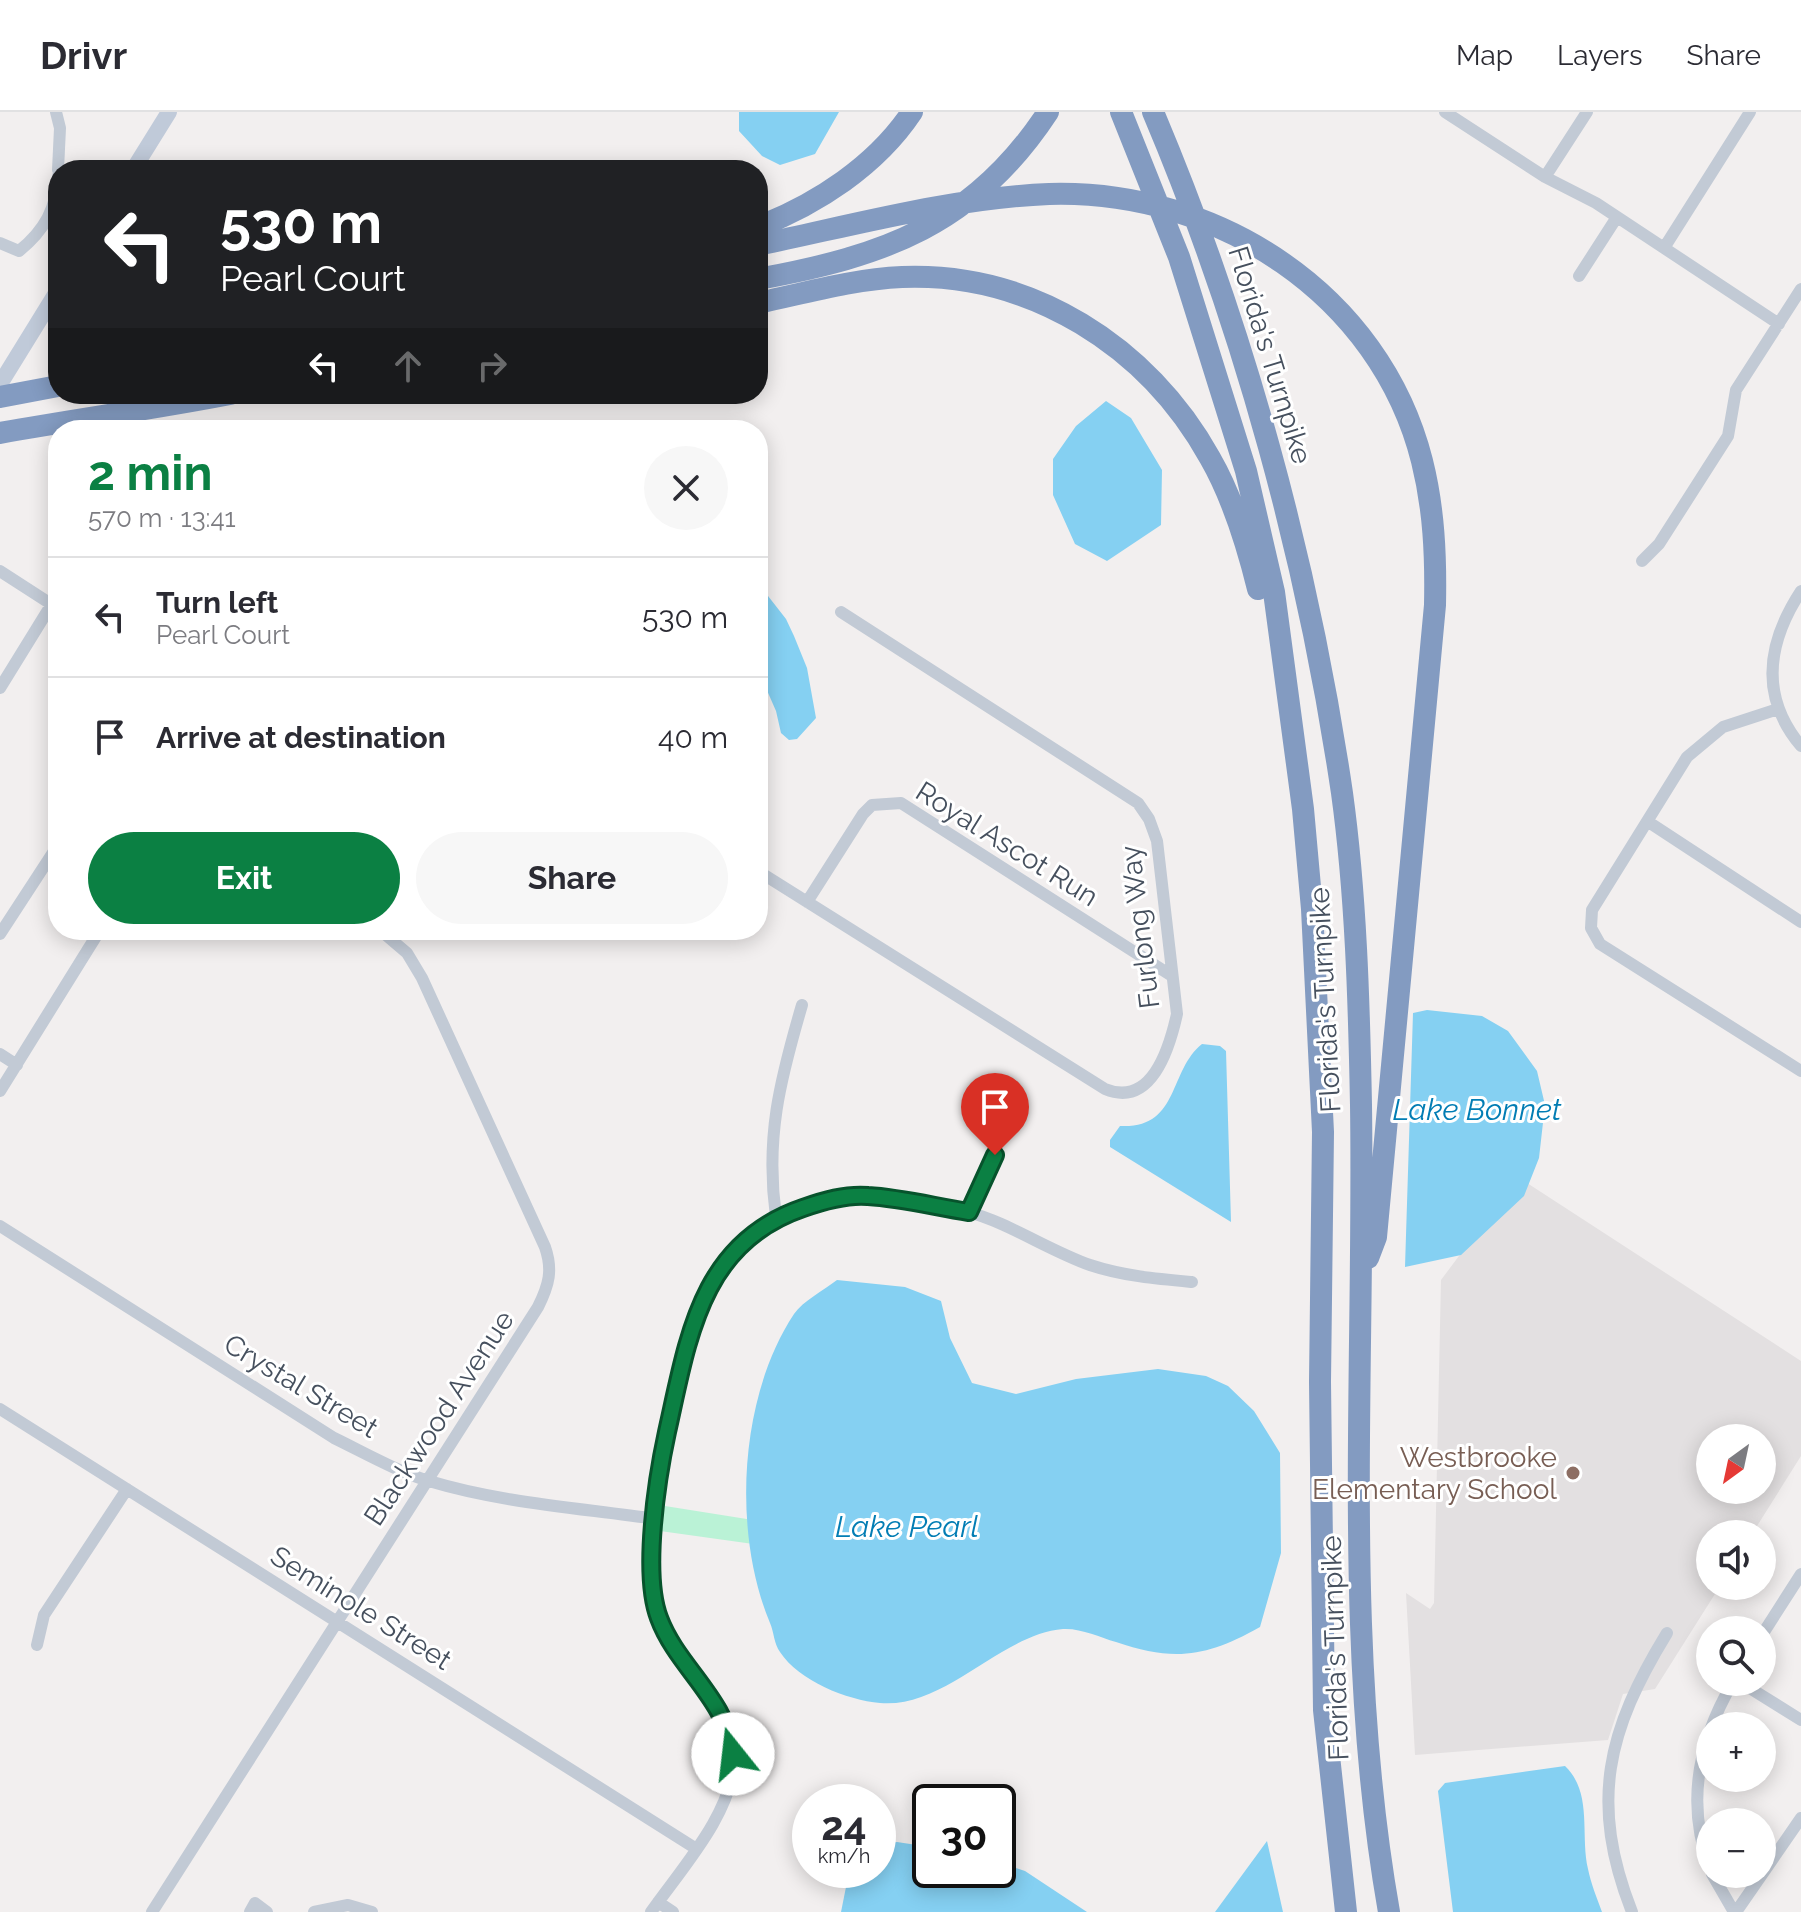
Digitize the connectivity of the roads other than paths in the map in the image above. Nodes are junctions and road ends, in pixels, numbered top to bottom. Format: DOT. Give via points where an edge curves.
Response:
graph roads {
  1 [pos="56,112"];
  2 [pos="169,112"];
  3 [pos="912,112"];
  4 [pos="1048,112"];
  5 [pos="1121,112"];
  6 [pos="1153,112"];
  7 [pos="1445,112"];
  8 [pos="1587,112"];
  9 [pos="1750,112"];
  10 [pos="58,160"];
  11 [pos="139,160"];
  12 [pos="1545,177"];
  13 [pos="1617,217"];
  14 [pos="48,221"];
  15 [pos="768,222"];
  16 [pos="0,243"];
  17 [pos="768,243"];
  18 [pos="1664,248"];
  19 [pos="1579,276"];
  20 [pos="768,277"];
  21 [pos="1801,289"];
  22 [pos="768,301"];
  23 [pos="48,307"];
  24 [pos="1779,324"];
  25 [pos="1,386"];
  26 [pos="48,386"];
  27 [pos="119,404"];
  28 [pos="178,404"];
  29 [pos="76,419"];
  30 [pos="71,420"];
  31 [pos="48,424"];
  32 [pos="0,433"];
  33 [pos="1642,561"];
  34 [pos="0,571"];
  35 [pos="1801,591"];
  36 [pos="48,596"];
  37 [pos="48,609"];
  38 [pos="841,612"];
  39 [pos="0,688"];
  40 [pos="1285,694"];
  41 [pos="1778,709"];
  42 [pos="1801,746"];
  43 [pos="1650,823"];
  44 [pos="48,860"];
  45 [pos="768,877"];
  46 [pos="807,902"];
  47 [pos="1801,922"];
  48 [pos="0,934"];
  49 [pos="94,940"];
  50 [pos="392,940"];
  51 [pos="1172,976"];
  52 [pos="802,1005"];
  53 [pos="0,1054"];
  54 [pos="17,1065"];
  55 [pos="1801,1071"];
  56 [pos="0,1091"];
  57 [pos="995,1155"];
  58 [pos="969,1212"];
  59 [pos="776,1217"];
  60 [pos="0,1226"];
  61 [pos="1362,1270"];
  62 [pos="1192,1282"];
  63 [pos="0,1409"];
  64 [pos="428,1481"];
  65 [pos="127,1489"];
  66 [pos="655,1519"];
  67 [pos="1801,1574"];
  68 [pos="1774,1616"];
  69 [pos="338,1621"];
  70 [pos="1667,1633"];
  71 [pos="37,1645"];
  72 [pos="1726,1696"];
  73 [pos="1762,1696"];
  74 [pos="1801,1720"];
  75 [pos="1697,1808"];
  76 [pos="1801,1818"];
  77 [pos="695,1848"];
  78 [pos="1720,1888"];
  79 [pos="655,1907"];
  80 [pos="152,1912"];
  81 [pos="250,1912"];
  82 [pos="267,1912"];
  83 [pos="314,1912"];
  84 [pos="372,1912"];
  85 [pos="673,1912"];
  86 [pos="1346,1912"];
  87 [pos="1389,1912"];
  88 [pos="1632,1912"];
  89 [pos="1735,1912"];
  1 -- 10 [label="street"];
  2 -- 11 [label="street"];
  3 -- 15 [label="highway" via="846,180"];
  4 -- 20 [label="highway" via="986,184 910,237 856,258"];
  5 -- 40 [label="highway, Florida's Turnpike" via="1179,257 1242,456 1274,592"];
  6 -- 61 [label="highway, Florida's Turnpike" via="1222,290 1261,416 1293,539 1341,789 1358,1006"];
  7 -- 12 [label="street"];
  8 -- 12 [label="street"];
  9 -- 18 [label="street"];
  12 -- 13 [label="street"];
  13 -- 18 [label="street"];
  13 -- 19 [label="street"];
  14 -- 16 [label="street" via="19,251"];
  17 -- 61 [label="highway" via="1049,194 1152,203 1247,238 1283,262 1320,290 1382,368 1422,459 1436,551 1435,605 1377,1222"];
  18 -- 24 [label="street"];
  21 -- 24 [label="street"];
  22 -- 40 [label="highway" via="900,277 950,278 1054,307 1101,335 1143,368 1210,457 1251,561"];
  23 -- 25 [label="street"];
  24 -- 33 [label="street" via="1736,390 1728,436 1659,544"];
  25 -- 26 [label="highway"];
  27 -- 29 [label="highway"];
  28 -- 29 [label="highway"];
  29 -- 30 [label="highway"];
  31 -- 32 [label="highway"];
  34 -- 36 [label="street"];
  35 -- 41 [label="street" via="1778,636 1770,673"];
  37 -- 39 [label="street"];
  38 -- 51 [label="street, Furlong Way" via="1138,803 1157,841"];
  40 -- 86 [label="highway, Florida's Turnpike" via="1303,809 1318,1018 1323,1132 1324,1710"];
  41 -- 42 [label="street"];
  41 -- 43 [label="street" via="1723,727 1705,739 1687,757"];
  43 -- 47 [label="street"];
  43 -- 55 [label="street" via="1592,910 1591,928 1600,944"];
  44 -- 48 [label="street"];
  45 -- 46 [label="street, Furlong Way"];
  46 -- 51 [label="street, Royal Ascot Run" via="863,814 885,801 901,803"];
  46 -- 51 [label="street, Furlong Way" via="1120,1095 1136,1092 1148,1081 1171,1039 1177,1014"];
  49 -- 54 [label="street"];
  50 -- 64 [label="street, Blackwood Avenue" via="422,978 552,1265 538,1307"];
  52 -- 59 [label="street" via="777,1091 770,1173"];
  53 -- 54 [label="street"];
  54 -- 56 [label="street"];
  57 -- 58 [label="street"];
  58 -- 59 [label="street" via="866,1196 825,1200"];
  58 -- 62 [label="street" via="1092,1266"];
  59 -- 66 [label="street" via="743,1242 712,1280 691,1324 660,1466"];
  60 -- 64 [label="street, Crystal Street" via="334,1438"];
  61 -- 87 [label="highway, Florida's Turnpike" via="1361,1653 1369,1767"];
  63 -- 65 [label="street, Seminole Street"];
  64 -- 66 [label="street, Crystal Street"];
  64 -- 69 [label="street, Blackwood Avenue"];
  65 -- 69 [label="street, Seminole Street"];
  65 -- 71 [label="street" via="44,1615"];
  66 -- 77 [label="street" via="652,1592 659,1619 731,1735 734,1761 727,1795 719,1816"];
  67 -- 68 [label="street"];
  69 -- 77 [label="street, Seminole Street"];
  69 -- 80 [label="street, Blackwood Avenue"];
  70 -- 88 [label="street" via="1628,1704 1609,1760 1607,1817 1619,1879"];
  72 -- 75 [label="street" via="1710,1725 1696,1782"];
  73 -- 74 [label="street"];
  76 -- 89 [label="street"];
  77 -- 79 [label="street"];
  78 -- 89 [label="street"];
  79 -- 85 [label="street"];
  81 -- 82 [label="street" via="255,1903"];
  83 -- 84 [label="street" via="348,1905"];
}
